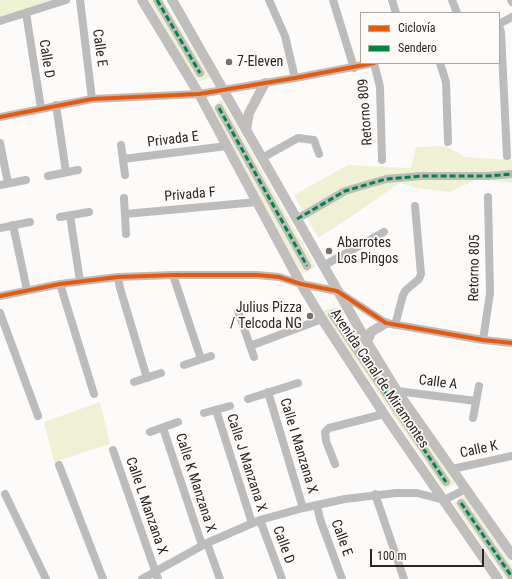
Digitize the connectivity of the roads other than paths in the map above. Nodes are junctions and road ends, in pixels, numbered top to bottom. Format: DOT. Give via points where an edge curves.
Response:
graph roads {
  1 [pos="66,0"];
  2 [pos="80,0"];
  3 [pos="142,0"];
  4 [pos="157,0"];
  5 [pos="172,0"];
  6 [pos="269,0"];
  7 [pos="333,0"];
  8 [pos="392,0"];
  9 [pos="452,0"];
  10 [pos="396,12"];
  11 [pos="457,12"];
  12 [pos="26,13"];
  13 [pos="512,18"];
  14 [pos="0,21"];
  15 [pos="500,24"];
  16 [pos="500,28"];
  17 [pos="370,64"];
  18 [pos="374,64"];
  19 [pos="440,64"];
  20 [pos="354,68"];
  21 [pos="200,73"];
  22 [pos="295,78"];
  23 [pos="265,83"];
  24 [pos="224,89"];
  25 [pos="199,94"];
  26 [pos="92,99"];
  27 [pos="56,106"];
  28 [pos="41,108"];
  29 [pos="219,108"];
  30 [pos="0,117"];
  31 [pos="246,130"];
  32 [pos="0,142"];
  33 [pos="448,142"];
  34 [pos="121,145"];
  35 [pos="227,146"];
  36 [pos="319,154"];
  37 [pos="507,156"];
  38 [pos="262,158"];
  39 [pos="123,159"];
  40 [pos="382,160"];
  41 [pos="78,170"];
  42 [pos="66,172"];
  43 [pos="512,174"];
  44 [pos="125,175"];
  45 [pos="48,176"];
  46 [pos="26,180"];
  47 [pos="4,184"];
  48 [pos="488,197"];
  49 [pos="124,198"];
  50 [pos="257,202"];
  51 [pos="415,206"];
  52 [pos="88,212"];
  53 [pos="125,214"];
  54 [pos="70,216"];
  55 [pos="60,218"];
  56 [pos="297,219"];
  57 [pos="30,222"];
  58 [pos="13,225"];
  59 [pos="0,228"];
  60 [pos="384,232"];
  61 [pos="126,234"];
  62 [pos="307,266"];
  63 [pos="323,266"];
  64 [pos="173,275"];
  65 [pos="118,277"];
  66 [pos="80,281"];
  67 [pos="60,284"];
  68 [pos="301,284"];
  69 [pos="27,290"];
  70 [pos="337,291"];
  71 [pos="0,296"];
  72 [pos="238,311"];
  73 [pos="0,313"];
  74 [pos="332,314"];
  75 [pos="322,319"];
  76 [pos="391,324"];
  77 [pos="483,340"];
  78 [pos="367,342"];
  79 [pos="512,343"];
  80 [pos="250,346"];
  81 [pos="210,356"];
  82 [pos="254,357"];
  83 [pos="201,359"];
  84 [pos="184,365"];
  85 [pos="161,373"];
  86 [pos="147,378"];
  87 [pos="134,382"];
  88 [pos="298,383"];
  89 [pos="479,386"];
  90 [pos="397,391"];
  91 [pos="268,392"];
  92 [pos="94,394"];
  93 [pos="248,399"];
  94 [pos="476,401"];
  95 [pos="230,406"];
  96 [pos="216,410"];
  97 [pos="204,413"];
  98 [pos="384,414"];
  99 [pos="38,416"];
  100 [pos="473,418"];
  101 [pos="178,422"];
  102 [pos="163,428"];
  103 [pos="150,432"];
  104 [pos="113,450"];
  105 [pos="512,456"];
  106 [pos="335,464"];
  107 [pos="59,465"];
  108 [pos="452,469"];
  109 [pos="446,482"];
  110 [pos="466,489"];
  111 [pos="5,494"];
  112 [pos="375,494"];
  113 [pos="444,500"];
  114 [pos="461,503"];
  115 [pos="317,505"];
  116 [pos="303,508"];
  117 [pos="260,520"];
  118 [pos="252,523"];
  119 [pos="204,544"];
  120 [pos="512,555"];
  121 [pos="156,575"];
  122 [pos="512,577"];
  123 [pos="46,579"];
  124 [pos="103,579"];
  125 [pos="142,579"];
  126 [pos="220,579"];
  127 [pos="282,579"];
  128 [pos="342,579"];
  129 [pos="404,579"];
  130 [pos="498,579"];
  1 -- 12 [label="street"];
  2 -- 26 [label="street, Calle E"];
  3 -- 25 [label="main road, Avenida Canal de Miramontes"];
  4 -- 21 [label="street"];
  5 -- 24 [label="main road, Avenida Canal de Miramontes"];
  6 -- 22 [label="street" via="284,36"];
  7 -- 20 [label="street"];
  8 -- 10 [label="street"];
  9 -- 11 [label="street"];
  12 -- 14 [label="street"];
  12 -- 28 [label="street, Calle D"];
  13 -- 15 [label="street"];
  16 -- 37 [label="street"];
  17 -- 20 [label="street"];
  18 -- 40 [label="street, Retorno 809" via="380,87"];
  19 -- 33 [label="street" via="446,82"];
  20 -- 22 [label="street"];
  22 -- 23 [label="street"];
  23 -- 24 [label="street"];
  23 -- 31 [label="main road" via="249,113"];
  24 -- 25 [label="street"];
  24 -- 31 [label="main road, Avenida Canal de Miramontes"];
  25 -- 26 [label="street"];
  25 -- 35 [label="main road, Avenida Canal de Miramontes"];
  26 -- 27 [label="street"];
  27 -- 28 [label="street"];
  27 -- 42 [label="street"];
  28 -- 30 [label="street"];
  29 -- 62 [label="street"];
  31 -- 38 [label="main road, Avenida Canal de Miramontes"];
  32 -- 47 [label="street"];
  34 -- 39 [label="street"];
  35 -- 39 [label="street, Privada E"];
  35 -- 50 [label="main road, Avenida Canal de Miramontes"];
  36 -- 38 [label="street" via="314,140 298,138"];
  38 -- 56 [label="main road, Avenida Canal de Miramontes"];
  39 -- 44 [label="street"];
  41 -- 42 [label="street"];
  42 -- 45 [label="street"];
  43 -- 56 [label="street" via="386,179 346,191"];
  46 -- 47 [label="street"];
  48 -- 77 [label="street, Retorno 805" via="490,293"];
  49 -- 53 [label="street"];
  50 -- 53 [label="street, Privada F"];
  50 -- 68 [label="main road, Avenida Canal de Miramontes"];
  51 -- 76 [label="street" via="421,274 403,295"];
  52 -- 54 [label="street"];
  53 -- 61 [label="street"];
  54 -- 55 [label="street"];
  54 -- 66 [label="street"];
  56 -- 63 [label="main road, Avenida Canal de Miramontes"];
  57 -- 58 [label="street"];
  58 -- 59 [label="street"];
  58 -- 69 [label="street"];
  60 -- 63 [label="street"];
  63 -- 70 [label="main road, Avenida Canal de Miramontes"];
  64 -- 65 [label="street"];
  64 -- 68 [label="street" via="257,275 279,277"];
  64 -- 83 [label="street"];
  65 -- 66 [label="street"];
  65 -- 86 [label="street"];
  66 -- 67 [label="street"];
  67 -- 69 [label="street"];
  67 -- 92 [label="street"];
  68 -- 70 [label="street"];
  68 -- 75 [label="main road, Avenida Canal de Miramontes"];
  69 -- 71 [label="street"];
  70 -- 76 [label="street"];
  70 -- 78 [label="main road, Avenida Canal de Miramontes"];
  72 -- 80 [label="street"];
  73 -- 99 [label="street"];
  74 -- 109 [label="street"];
  75 -- 80 [label="street"];
  75 -- 98 [label="main road, Avenida Canal de Miramontes"];
  76 -- 77 [label="street"];
  76 -- 78 [label="main road" via="371,332"];
  77 -- 79 [label="street"];
  78 -- 90 [label="main road, Avenida Canal de Miramontes"];
  80 -- 82 [label="street"];
  81 -- 83 [label="street"];
  83 -- 84 [label="street"];
  85 -- 86 [label="street"];
  86 -- 87 [label="street"];
  88 -- 91 [label="street"];
  89 -- 94 [label="street, Calle A"];
  90 -- 94 [label="street, Calle A"];
  90 -- 108 [label="main road, Avenida Canal de Miramontes"];
  91 -- 93 [label="street"];
  91 -- 116 [label="street, Calle I Manzana X"];
  94 -- 100 [label="street, Calle A"];
  95 -- 96 [label="street"];
  96 -- 97 [label="street"];
  96 -- 118 [label="street, Calle J Manzana X"];
  98 -- 106 [label="street" via="329,428 325,432"];
  98 -- 113 [label="main road, Avenida Canal de Miramontes"];
  101 -- 102 [label="street"];
  102 -- 103 [label="street"];
  102 -- 119 [label="street, Calle K Manzana X"];
  104 -- 121 [label="street, Calle L Manzana X"];
  105 -- 108 [label="street, Calle K"];
  107 -- 124 [label="street"];
  108 -- 110 [label="main road, Avenida Canal de Miramontes"];
  110 -- 113 [label="street"];
  110 -- 120 [label="main road, Avenida Canal de Miramontes"];
  111 -- 123 [label="street"];
  112 -- 113 [label="street" via="417,493"];
  112 -- 115 [label="street"];
  112 -- 129 [label="street"];
  113 -- 130 [label="main road, Avenida Canal de Miramontes"];
  114 -- 122 [label="street"];
  115 -- 116 [label="street"];
  115 -- 128 [label="street, Calle E"];
  116 -- 117 [label="street"];
  117 -- 118 [label="street"];
  117 -- 127 [label="street, Calle D"];
  118 -- 119 [label="street"];
  119 -- 121 [label="street"];
  119 -- 126 [label="street, Calle K Manzana X"];
  121 -- 125 [label="street"];
}
